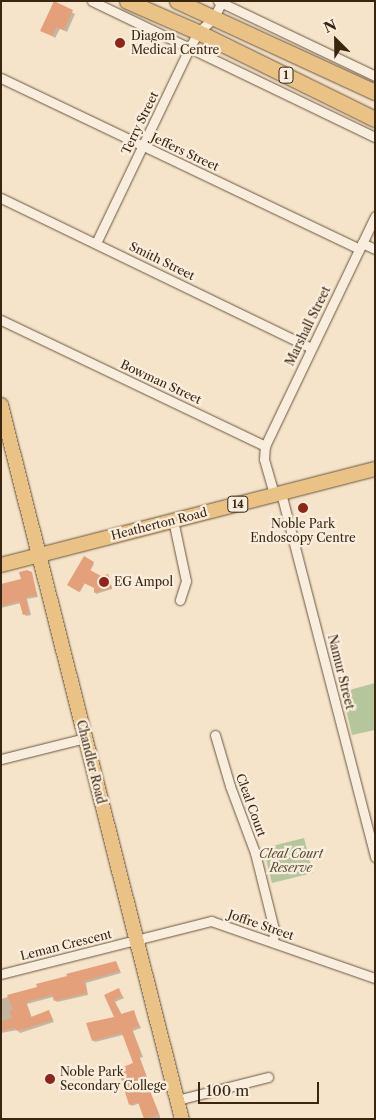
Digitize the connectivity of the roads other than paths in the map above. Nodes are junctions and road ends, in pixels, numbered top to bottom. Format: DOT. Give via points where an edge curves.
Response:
graph roads {
  1 [pos="92,1"];
  2 [pos="128,1"];
  3 [pos="177,1"];
  4 [pos="220,2"];
  5 [pos="213,19"];
  6 [pos="198,32"];
  7 [pos="189,49"];
  8 [pos="375,76"];
  9 [pos="1,78"];
  10 [pos="375,92"];
  11 [pos="375,119"];
  12 [pos="375,137"];
  13 [pos="142,146"];
  14 [pos="1,198"];
  15 [pos="375,216"];
  16 [pos="96,243"];
  17 [pos="360,246"];
  18 [pos="375,249"];
  19 [pos="1,320"];
  20 [pos="311,348"];
  21 [pos="1,404"];
  22 [pos="5,435"];
  23 [pos="265,446"];
  24 [pos="375,469"];
  25 [pos="278,494"];
  26 [pos="173,520"];
  27 [pos="39,554"];
  28 [pos="1,565"];
  29 [pos="180,600"];
  30 [pos="215,735"];
  31 [pos="85,738"];
  32 [pos="1,759"];
  33 [pos="375,857"];
  34 [pos="136,940"];
  35 [pos="272,942"];
  36 [pos="1,974"];
  37 [pos="375,978"];
  38 [pos="268,1077"];
  39 [pos="177,1100"];
  40 [pos="182,1119"];
  1 -- 7 [label="street"];
  2 -- 6 [label="highway, 1"];
  3 -- 5 [label="highway, 1"];
  4 -- 5 [label="street"];
  4 -- 8 [label="street"];
  5 -- 6 [label="street, Terry Street"];
  5 -- 10 [label="highway, 1"];
  6 -- 7 [label="street, Terry Street"];
  6 -- 11 [label="highway, 1"];
  7 -- 12 [label="street"];
  7 -- 13 [label="street, Terry Street"];
  9 -- 13 [label="street, Jeffers Street"];
  13 -- 16 [label="street, Terry Street"];
  13 -- 17 [label="street, Jeffers Street"];
  14 -- 16 [label="street, Smith Street"];
  15 -- 17 [label="street, Marshall Street"];
  16 -- 20 [label="street, Smith Street"];
  17 -- 18 [label="street, Jeffers Street"];
  17 -- 20 [label="street, Marshall Street"];
  19 -- 23 [label="street, Bowman Street"];
  20 -- 23 [label="street, Marshall Street"];
  21 -- 22 [label="main road, Chandler Road"];
  22 -- 27 [label="main road, Chandler Road"];
  23 -- 25 [label="street" via="264,458"];
  24 -- 25 [label="main road, Heatherton Road / 14"];
  25 -- 26 [label="main road, Heatherton Road / 14"];
  25 -- 33 [label="street, Namur Street"];
  26 -- 27 [label="main road, Heatherton Road / 14"];
  26 -- 29 [label="street" via="186,581"];
  27 -- 28 [label="main road, Heatherton Road / 14"];
  27 -- 31 [label="main road, Chandler Road"];
  30 -- 35 [label="street, Cleal Court" via="255,853 274,929"];
  31 -- 32 [label="street"];
  31 -- 34 [label="main road, Chandler Road"];
  34 -- 35 [label="street, Joffre Street" via="211,921"];
  34 -- 36 [label="street, Leman Crescent"];
  34 -- 39 [label="main road, Chandler Road"];
  35 -- 37 [label="street, Joffre Street"];
  38 -- 39 [label="street"];
  39 -- 40 [label="main road, Chandler Road"];
}
